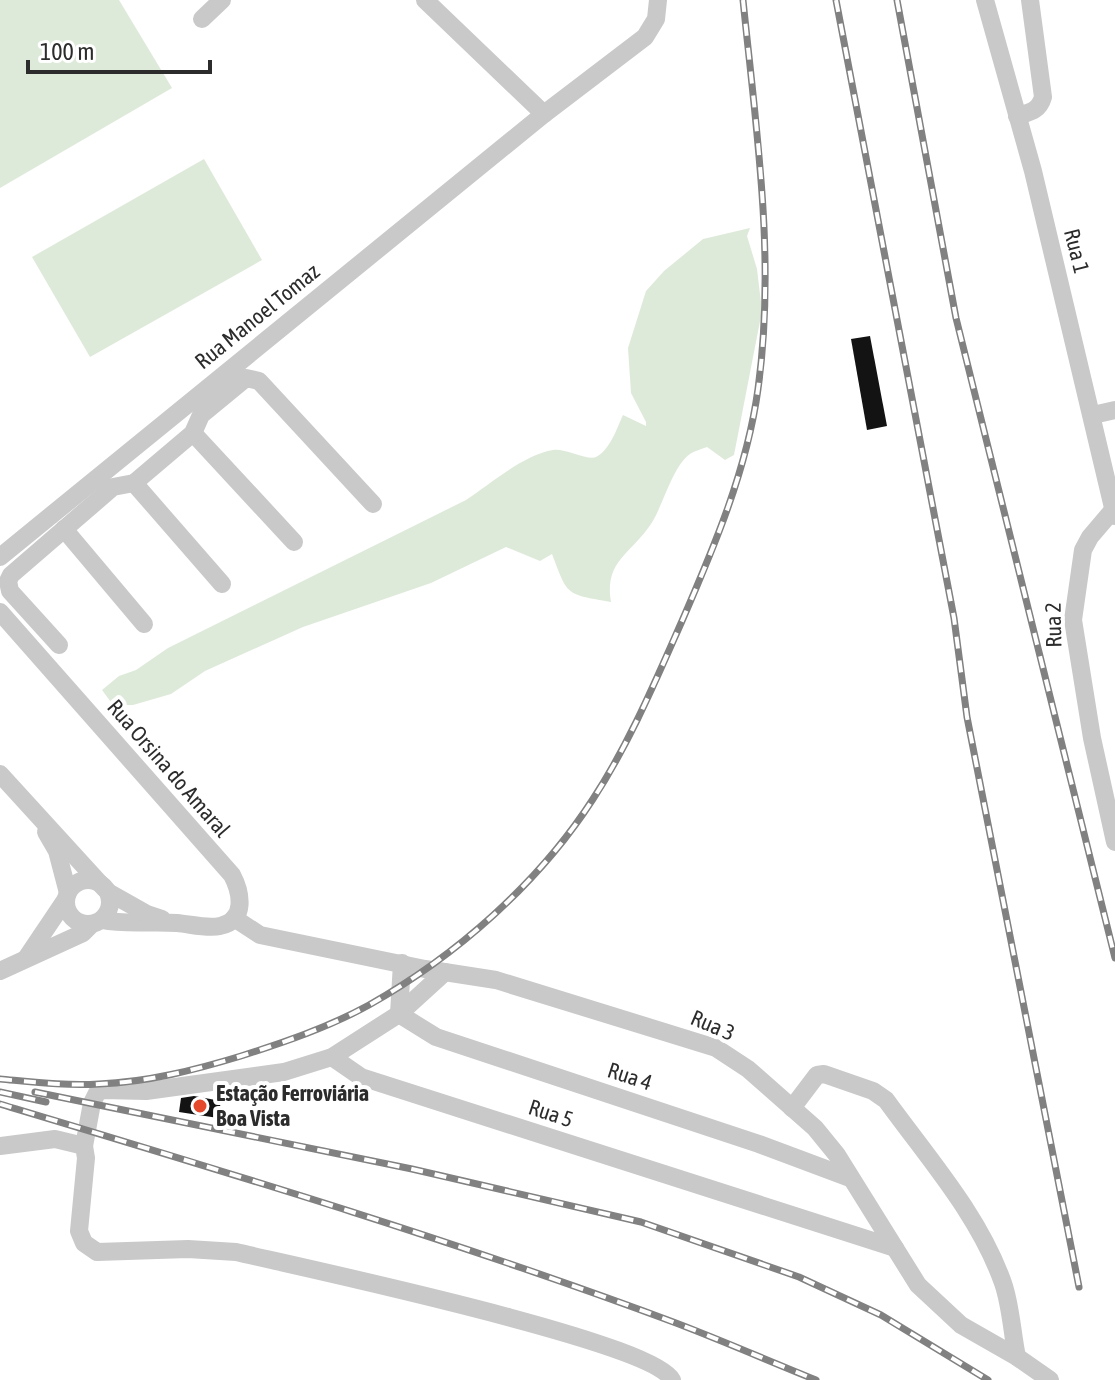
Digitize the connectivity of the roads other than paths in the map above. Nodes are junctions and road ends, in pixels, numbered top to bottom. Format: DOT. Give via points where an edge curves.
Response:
graph roads {
  1 [pos="222,0"];
  2 [pos="425,0"];
  3 [pos="658,0"];
  4 [pos="985,0"];
  5 [pos="1030,0"];
  6 [pos="202,19"];
  7 [pos="544,114"];
  8 [pos="1017,116"];
  9 [pos="1115,410"];
  10 [pos="1093,415"];
  11 [pos="193,433"];
  12 [pos="132,448"];
  13 [pos="148,470"];
  14 [pos="134,483"];
  15 [pos="373,504"];
  16 [pos="1114,513"];
  17 [pos="64,529"];
  18 [pos="294,542"];
  19 [pos="0,557"];
  20 [pos="222,584"];
  21 [pos="0,612"];
  22 [pos="144,624"];
  23 [pos="59,645"];
  24 [pos="0,774"];
  25 [pos="34,808"];
  26 [pos="1115,842"];
  27 [pos="106,890"];
  28 [pos="67,896"];
  29 [pos="234,918"];
  30 [pos="97,922"];
  31 [pos="176,923"];
  32 [pos="25,960"];
  33 [pos="402,963"];
  34 [pos="1,970"];
  35 [pos="445,972"];
  36 [pos="399,1014"];
  37 [pos="332,1057"];
  38 [pos="792,1108"];
  39 [pos="0,1146"];
  40 [pos="84,1146"];
  41 [pos="850,1178"];
  42 [pos="895,1248"];
  43 [pos="1017,1357"];
  44 [pos="672,1380"];
  45 [pos="1050,1380"];
  1 -- 6 [label="street"];
  2 -- 7 [label="street"];
  3 -- 7 [label="street, Rua Manoel Tomaz" via="656,19 645,37"];
  4 -- 8 [label="street, Rua 1"];
  5 -- 8 [label="street" via="1043,97 1040,107"];
  7 -- 12 [label="street, Rua Manoel Tomaz"];
  8 -- 10 [label="street, Rua 1"];
  9 -- 10 [label="street"];
  10 -- 16 [label="street, Rua 1"];
  11 -- 13 [label="street"];
  11 -- 15 [label="street" via="201,415 246,378 254,378"];
  11 -- 18 [label="street"];
  12 -- 13 [label="street"];
  12 -- 19 [label="street, Rua Manoel Tomaz"];
  13 -- 14 [label="street"];
  14 -- 17 [label="street" via="113,487"];
  14 -- 20 [label="street"];
  16 -- 26 [label="street, Rua 2" via="1083,550 1073,620"];
  17 -- 22 [label="street"];
  17 -- 23 [label="street" via="8,581 10,591"];
  21 -- 29 [label="street, Rua Orsina do Amaral" via="232,875 241,902"];
  24 -- 25 [label="street"];
  25 -- 27 [label="street"];
  25 -- 28 [label="street" via="57,851"];
  27 -- 28 [label="street" via="85,880"];
  27 -- 30 [label="street" via="110,904"];
  27 -- 31 [label="street" via="147,914"];
  28 -- 30 [label="street" via="70,915 83,924"];
  28 -- 32 [label="street"];
  29 -- 31 [label="street" via="220,926"];
  29 -- 33 [label="street, Rua 3" via="260,935"];
  30 -- 31 [label="street"];
  30 -- 32 [label="street"];
  32 -- 34 [label="street"];
  33 -- 35 [label="street, Rua 3"];
  33 -- 36 [label="street"];
  35 -- 36 [label="street"];
  35 -- 38 [label="street, Rua 3" via="496,980 716,1048"];
  36 -- 37 [label="street"];
  36 -- 41 [label="street, Rua 4" via="436,1037"];
  37 -- 40 [label="street" via="284,1072 146,1091 103,1090 94,1098"];
  37 -- 42 [label="street, Rua 5" via="361,1077"];
  38 -- 41 [label="street, Rua 3" via="830,1146"];
  38 -- 43 [label="street" via="817,1075 824,1074 886,1100 989,1248 1004,1287"];
  39 -- 40 [label="street" via="55,1139"];
  40 -- 44 [label="street" via="79,1231 84,1243 97,1252 236,1252 533,1322 653,1363"];
  41 -- 42 [label="street, Rua 3"];
  42 -- 43 [label="street, Rua 3" via="918,1285 961,1325"];
  43 -- 45 [label="street, Rua 3"];
}
